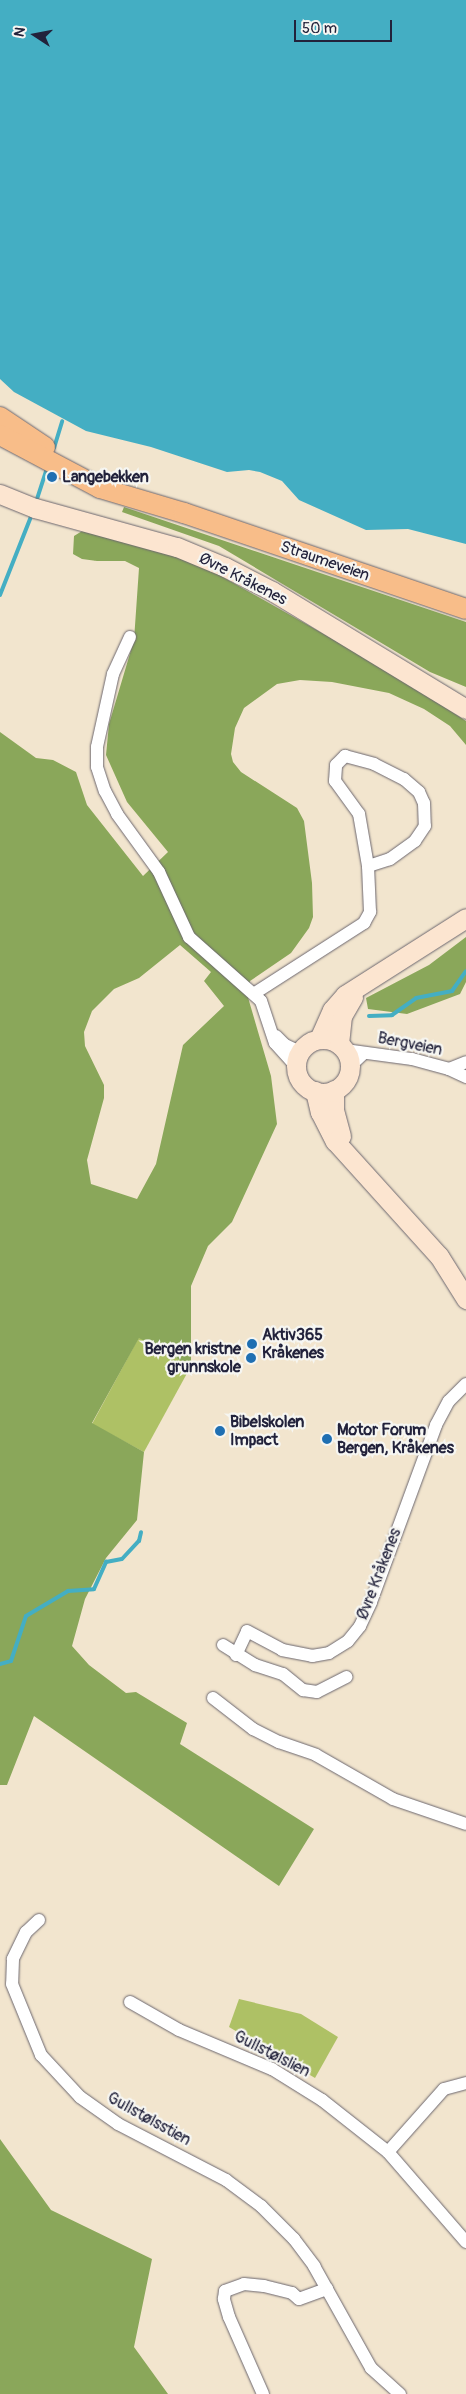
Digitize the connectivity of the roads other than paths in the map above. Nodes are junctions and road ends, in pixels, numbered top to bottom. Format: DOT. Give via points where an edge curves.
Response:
graph roads {
  1 [pos="0,417"];
  2 [pos="0,436"];
  3 [pos="0,494"];
  4 [pos="184,513"];
  5 [pos="466,609"];
  6 [pos="130,637"];
  7 [pos="466,710"];
  8 [pos="368,866"];
  9 [pos="466,918"];
  10 [pos="359,988"];
  11 [pos="255,993"];
  12 [pos="319,1039"];
  13 [pos="345,1054"];
  14 [pos="298,1059"];
  15 [pos="466,1062"];
  16 [pos="449,1069"];
  17 [pos="466,1077"];
  18 [pos="334,1090"];
  19 [pos="315,1091"];
  20 [pos="350,1156"];
  21 [pos="466,1298"];
  22 [pos="466,1384"];
  23 [pos="223,1645"];
  24 [pos="236,1655"];
  25 [pos="346,1677"];
  26 [pos="213,1698"];
  27 [pos="466,1824"];
  28 [pos="39,1920"];
  29 [pos="130,2002"];
  30 [pos="466,2083"];
  31 [pos="388,2152"];
  32 [pos="466,2242"];
  33 [pos="327,2289"];
  34 [pos="263,2394"];
  35 [pos="400,2394"];
  1 -- 4 [label="main road, Straumeveien" via="70,461"];
  2 -- 4 [label="main road, Straumeveien" via="100,488"];
  3 -- 7 [label="main road, Øvre Kråkenes" via="35,508 177,547 224,567 272,591"];
  4 -- 5 [label="main road, Straumeveien"];
  6 -- 11 [label="street" via="117,659 103,715 96,756 100,780 111,805 159,872 189,937"];
  8 -- 8 [label="street" via="359,814 335,781 336,765 345,756 374,764 404,779 419,792 424,803 425,826 415,841 390,859"];
  8 -- 11 [label="street" via="372,904 364,923"];
  9 -- 10 [label="main road"];
  10 -- 12 [label="main road" via="338,1001"];
  10 -- 13 [label="main road" via="342,1016"];
  11 -- 14 [label="street" via="266,1009 281,1053"];
  12 -- 13 [label="main road"];
  12 -- 14 [label="main road"];
  13 -- 16 [label="street, Bergveien" via="398,1056"];
  13 -- 18 [label="main road" via="345,1080"];
  14 -- 19 [label="main road" via="302,1082"];
  15 -- 16 [label="street, Bergveien"];
  16 -- 17 [label="street, Bergveien"];
  18 -- 19 [label="main road"];
  18 -- 20 [label="main road" via="338,1128"];
  19 -- 20 [label="main road" via="328,1128"];
  20 -- 21 [label="main road" via="439,1256"];
  22 -- 24 [label="street, Øvre Kråkenes" via="449,1401 436,1425 371,1602 360,1626 348,1641 329,1653 312,1656 282,1650 247,1631"];
  23 -- 24 [label="street"];
  24 -- 25 [label="street" via="283,1674 303,1690 317,1692"];
  26 -- 27 [label="street" via="254,1729 316,1755 393,1799"];
  28 -- 33 [label="street, Gullstølsstien" via="26,1932 14,1959 12,1984 41,2055 80,2097 118,2124 226,2180 261,2206 294,2240"];
  29 -- 31 [label="street, Gullstølslien" via="179,2030 272,2069 322,2100"];
  30 -- 31 [label="street" via="444,2090"];
  31 -- 32 [label="street, Gullstølslien"];
  33 -- 34 [label="street" via="298,2299 292,2293 264,2286 244,2284 225,2291 229,2317"];
  33 -- 35 [label="street, Gullstølsstien" via="371,2368"];
}
